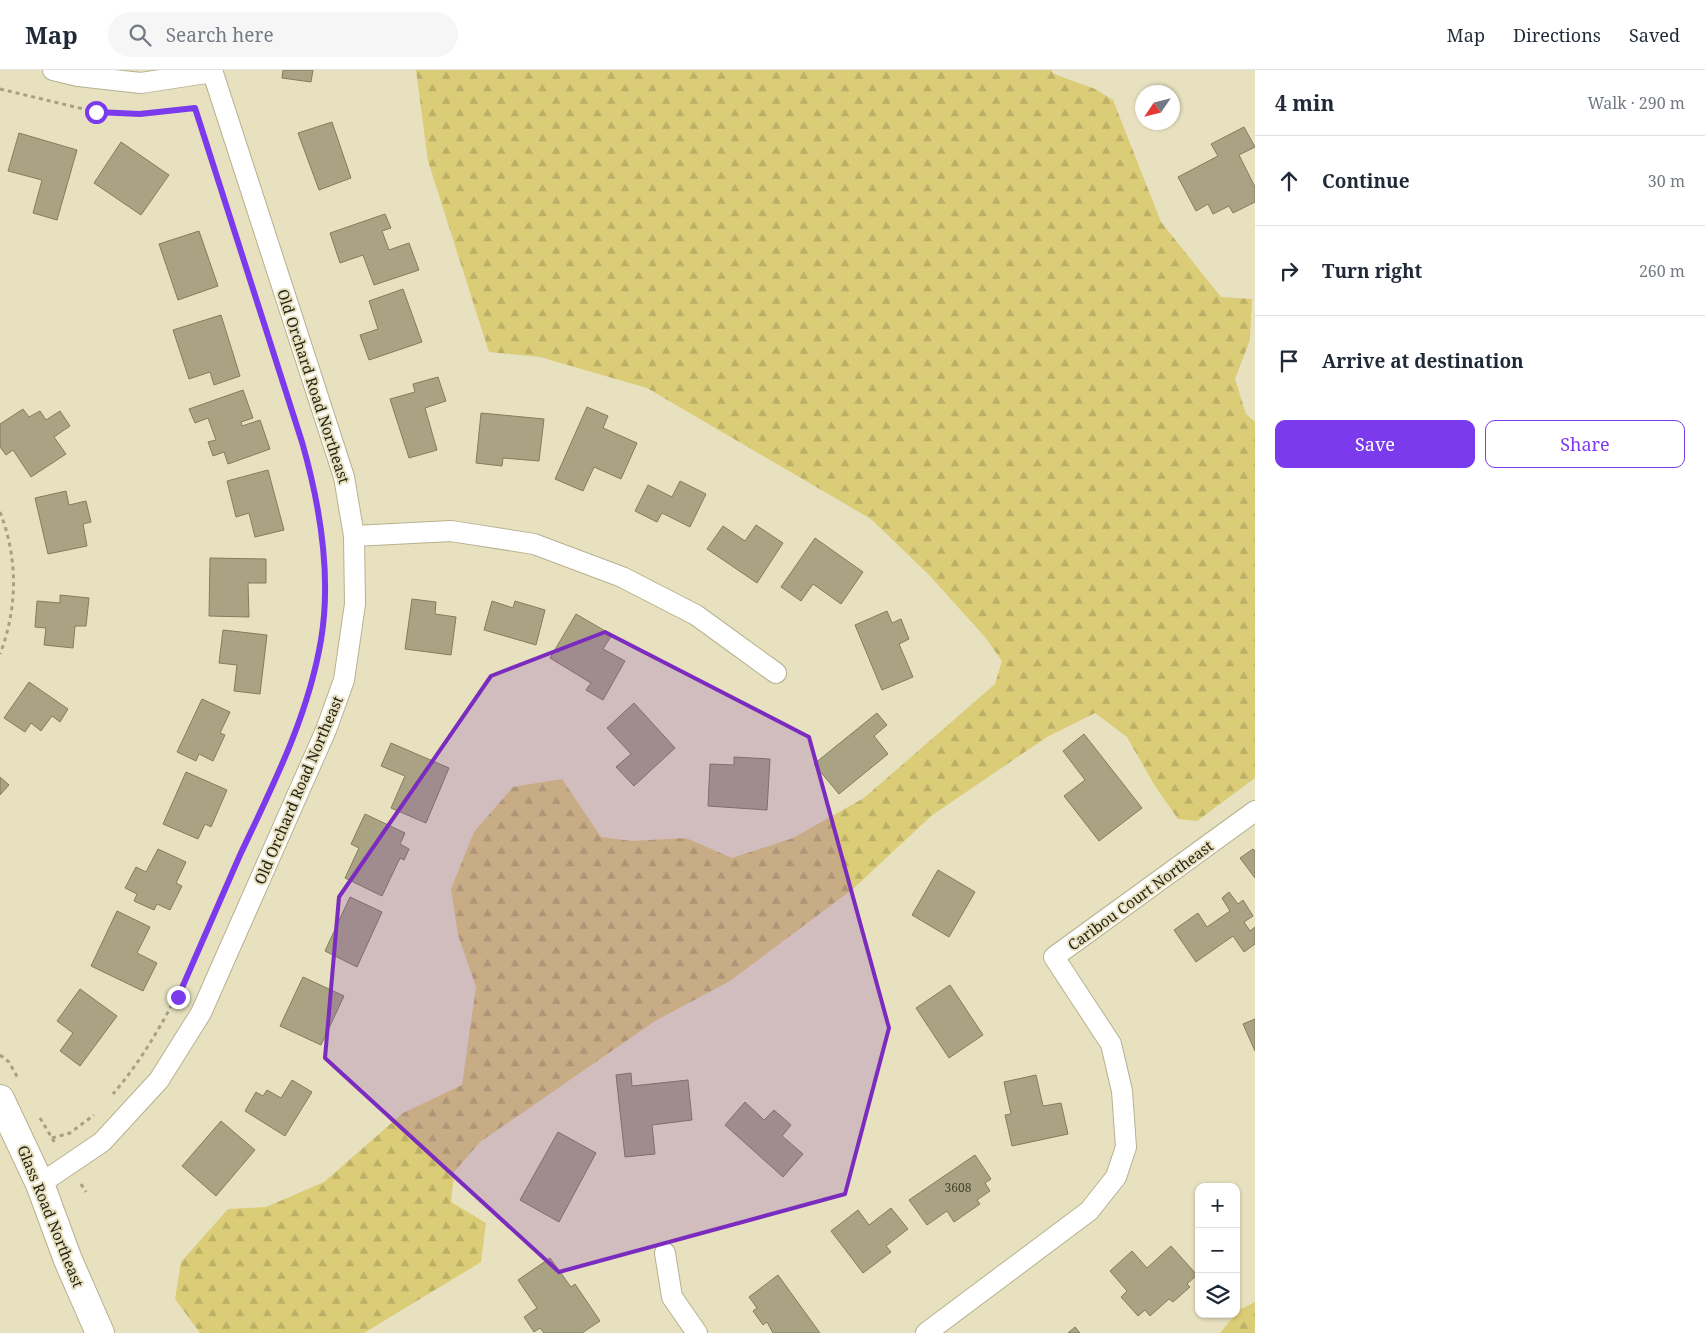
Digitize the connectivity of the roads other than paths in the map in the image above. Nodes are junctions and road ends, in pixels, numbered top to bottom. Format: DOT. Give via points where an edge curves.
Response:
graph roads {
  1 [pos="53,70"];
  2 [pos="213,71"];
  3 [pos="354,536"];
  4 [pos="776,673"];
  5 [pos="1255,811"];
  6 [pos="0,1099"];
  7 [pos="40,1184"];
  8 [pos="665,1253"];
  9 [pos="100,1333"];
  10 [pos="696,1333"];
  11 [pos="926,1333"];
  1 -- 2 [label="street" via="141,83"];
  2 -- 3 [label="street, Old Orchard Road Northeast" via="344,477"];
  3 -- 4 [label="street" via="451,531 534,544 622,577 696,615"];
  3 -- 7 [label="street, Old Orchard Road Northeast" via="355,604 344,680 326,730 201,1014 160,1080 102,1142"];
  5 -- 11 [label="street, Caribou Court Northeast" via="1054,957 1111,1044 1122,1092 1126,1147 1116,1178 1089,1211"];
  6 -- 7 [label="street, Glass Road Northeast"];
  7 -- 9 [label="street, Glass Road Northeast"];
  8 -- 10 [label="street" via="672,1297"];
}
